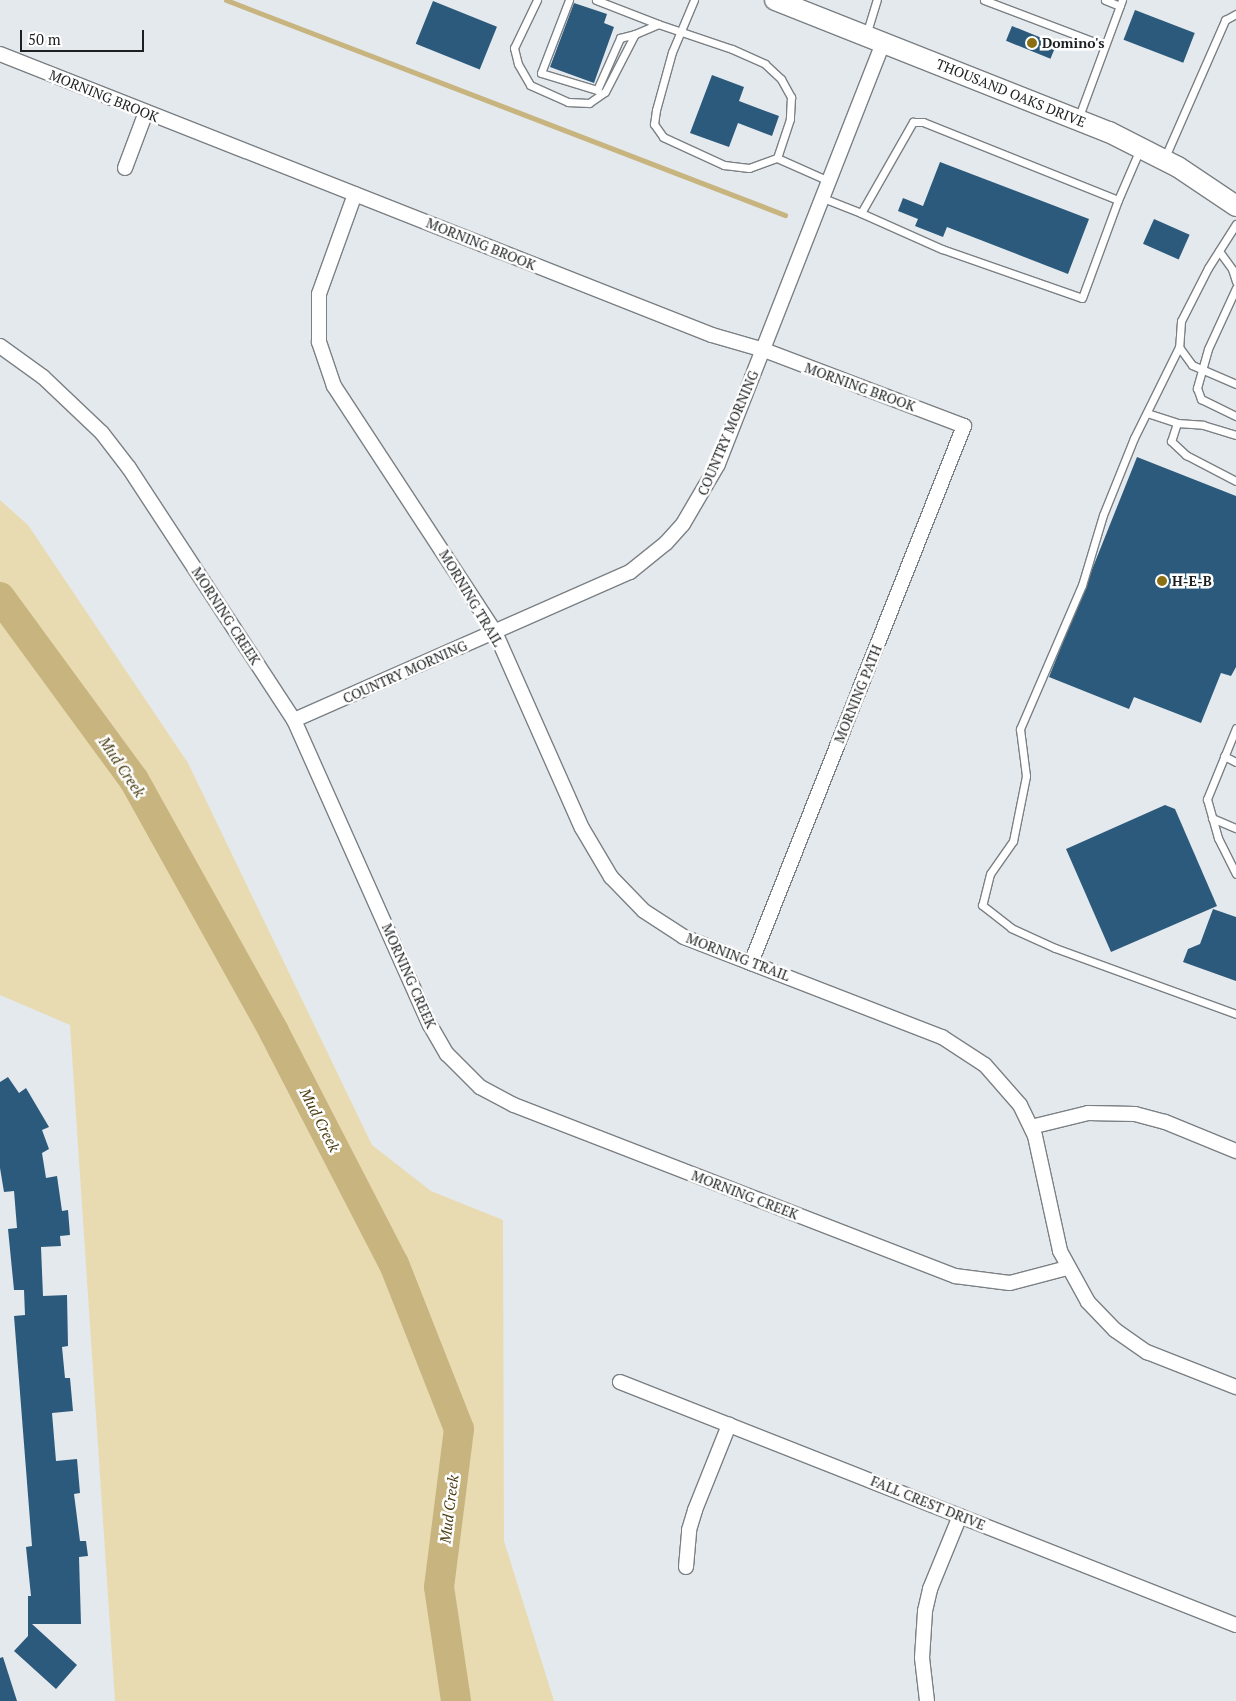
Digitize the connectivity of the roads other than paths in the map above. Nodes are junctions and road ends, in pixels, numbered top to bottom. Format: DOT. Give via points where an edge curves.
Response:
graph roads {
  1 [pos="537,0"];
  2 [pos="569,0"];
  3 [pos="596,0"];
  4 [pos="694,0"];
  5 [pos="775,0"];
  6 [pos="877,0"];
  7 [pos="984,0"];
  8 [pos="1105,0"];
  9 [pos="1121,3"];
  10 [pos="1236,14"];
  11 [pos="658,24"];
  12 [pos="680,31"];
  13 [pos="635,34"];
  14 [pos="874,39"];
  15 [pos="1105,46"];
  16 [pos="0,54"];
  17 [pos="146,112"];
  18 [pos="1078,120"];
  19 [pos="1140,148"];
  20 [pos="777,158"];
  21 [pos="1164,160"];
  22 [pos="125,168"];
  23 [pos="829,181"];
  24 [pos="355,194"];
  25 [pos="823,198"];
  26 [pos="1118,200"];
  27 [pos="1236,206"];
  28 [pos="861,213"];
  29 [pos="1236,224"];
  30 [pos="1219,251"];
  31 [pos="1236,281"];
  32 [pos="1236,288"];
  33 [pos="0,346"];
  34 [pos="1179,347"];
  35 [pos="764,350"];
  36 [pos="1204,369"];
  37 [pos="1236,384"];
  38 [pos="1147,413"];
  39 [pos="1236,416"];
  40 [pos="1177,423"];
  41 [pos="964,426"];
  42 [pos="1236,435"];
  43 [pos="1236,481"];
  44 [pos="494,632"];
  45 [pos="294,720"];
  46 [pos="1236,728"];
  47 [pos="1224,756"];
  48 [pos="1236,762"];
  49 [pos="1212,818"];
  50 [pos="1236,828"];
  51 [pos="1236,874"];
  52 [pos="751,963"];
  53 [pos="1236,1014"];
  54 [pos="1031,1127"];
  55 [pos="1236,1150"];
  56 [pos="1067,1268"];
  57 [pos="620,1382"];
  58 [pos="1236,1387"];
  59 [pos="729,1425"];
  60 [pos="960,1516"];
  61 [pos="686,1567"];
  62 [pos="1236,1625"];
  63 [pos="927,1701"];
  1 -- 13 [label="lane" via="514,48 518,64 530,85 568,102 589,103 605,92"];
  2 -- 13 [label="lane" via="541,73 597,90 620,38"];
  3 -- 11 [label="lane"];
  4 -- 12 [label="lane"];
  5 -- 14 [label="main road, THOUSAND OAKS DRIVE"];
  6 -- 14 [label="lane"];
  7 -- 15 [label="lane"];
  8 -- 9 [label="lane"];
  9 -- 15 [label="lane"];
  10 -- 21 [label="lane" via="1225,20"];
  11 -- 12 [label="lane"];
  11 -- 13 [label="lane"];
  12 -- 20 [label="lane" via="765,64 781,79 791,97 790,119"];
  12 -- 20 [label="lane" via="656,110 654,124 663,137 724,165 749,168"];
  14 -- 18 [label="main road, THOUSAND OAKS DRIVE"];
  14 -- 23 [label="street, COUNTRY MORNING"];
  15 -- 18 [label="lane"];
  16 -- 17 [label="street, MORNING BROOK"];
  17 -- 22 [label="street"];
  17 -- 24 [label="street, MORNING BROOK"];
  18 -- 19 [label="main road, THOUSAND OAKS DRIVE"];
  19 -- 21 [label="main road, THOUSAND OAKS DRIVE"];
  19 -- 26 [label="lane"];
  20 -- 23 [label="lane"];
  21 -- 27 [label="main road, THOUSAND OAKS DRIVE"];
  23 -- 25 [label="street, COUNTRY MORNING"];
  24 -- 35 [label="street, MORNING BROOK" via="712,335"];
  24 -- 44 [label="street, MORNING TRAIL" via="319,294 319,342 342,399"];
  25 -- 28 [label="lane"];
  25 -- 35 [label="street, COUNTRY MORNING"];
  26 -- 28 [label="lane" via="923,122 914,122"];
  26 -- 28 [label="lane" via="1082,298 942,250"];
  29 -- 30 [label="lane"];
  30 -- 31 [label="lane"];
  30 -- 34 [label="lane" via="1181,321"];
  32 -- 36 [label="lane" via="1214,333"];
  33 -- 45 [label="street, MORNING CREEK" via="43,377 102,433 129,468"];
  34 -- 36 [label="lane" via="1192,365"];
  34 -- 38 [label="lane"];
  35 -- 41 [label="street, MORNING BROOK"];
  35 -- 44 [label="street, COUNTRY MORNING" via="708,486 688,518 666,542 630,572"];
  36 -- 37 [label="lane"];
  36 -- 39 [label="lane" via="1197,388 1201,399"];
  38 -- 40 [label="lane"];
  38 -- 53 [label="lane" via="1103,515 1082,585 1064,630 1020,729 1026,776 1013,841 990,874 982,905 1011,928 1055,948"];
  40 -- 42 [label="lane" via="1203,424"];
  40 -- 43 [label="lane" via="1171,441 1186,455"];
  41 -- 52 [label="street, MORNING PATH"];
  44 -- 45 [label="street, COUNTRY MORNING"];
  44 -- 52 [label="street, MORNING TRAIL" via="582,828 611,877 627,895 663,924 699,944"];
  45 -- 56 [label="street, MORNING CREEK" via="430,1025 447,1054 480,1087 514,1105 955,1276 1010,1283"];
  46 -- 47 [label="lane"];
  47 -- 48 [label="lane"];
  47 -- 49 [label="lane" via="1207,799"];
  49 -- 50 [label="lane"];
  49 -- 51 [label="lane" via="1226,859"];
  52 -- 54 [label="street, MORNING TRAIL" via="961,1047 985,1065 1009,1090"];
  54 -- 55 [label="street" via="1088,1113 1135,1114 1165,1122"];
  54 -- 56 [label="street, MORNING TRAIL" via="1041,1153 1054,1233"];
  56 -- 58 [label="street, MORNING TRAIL" via="1088,1302 1130,1342 1164,1360"];
  57 -- 59 [label="street, FALL CREST DRIVE"];
  59 -- 60 [label="street, FALL CREST DRIVE"];
  59 -- 61 [label="street" via="689,1530"];
  60 -- 62 [label="street, FALL CREST DRIVE"];
  60 -- 63 [label="street" via="930,1589 925,1611 922,1658"];
}
